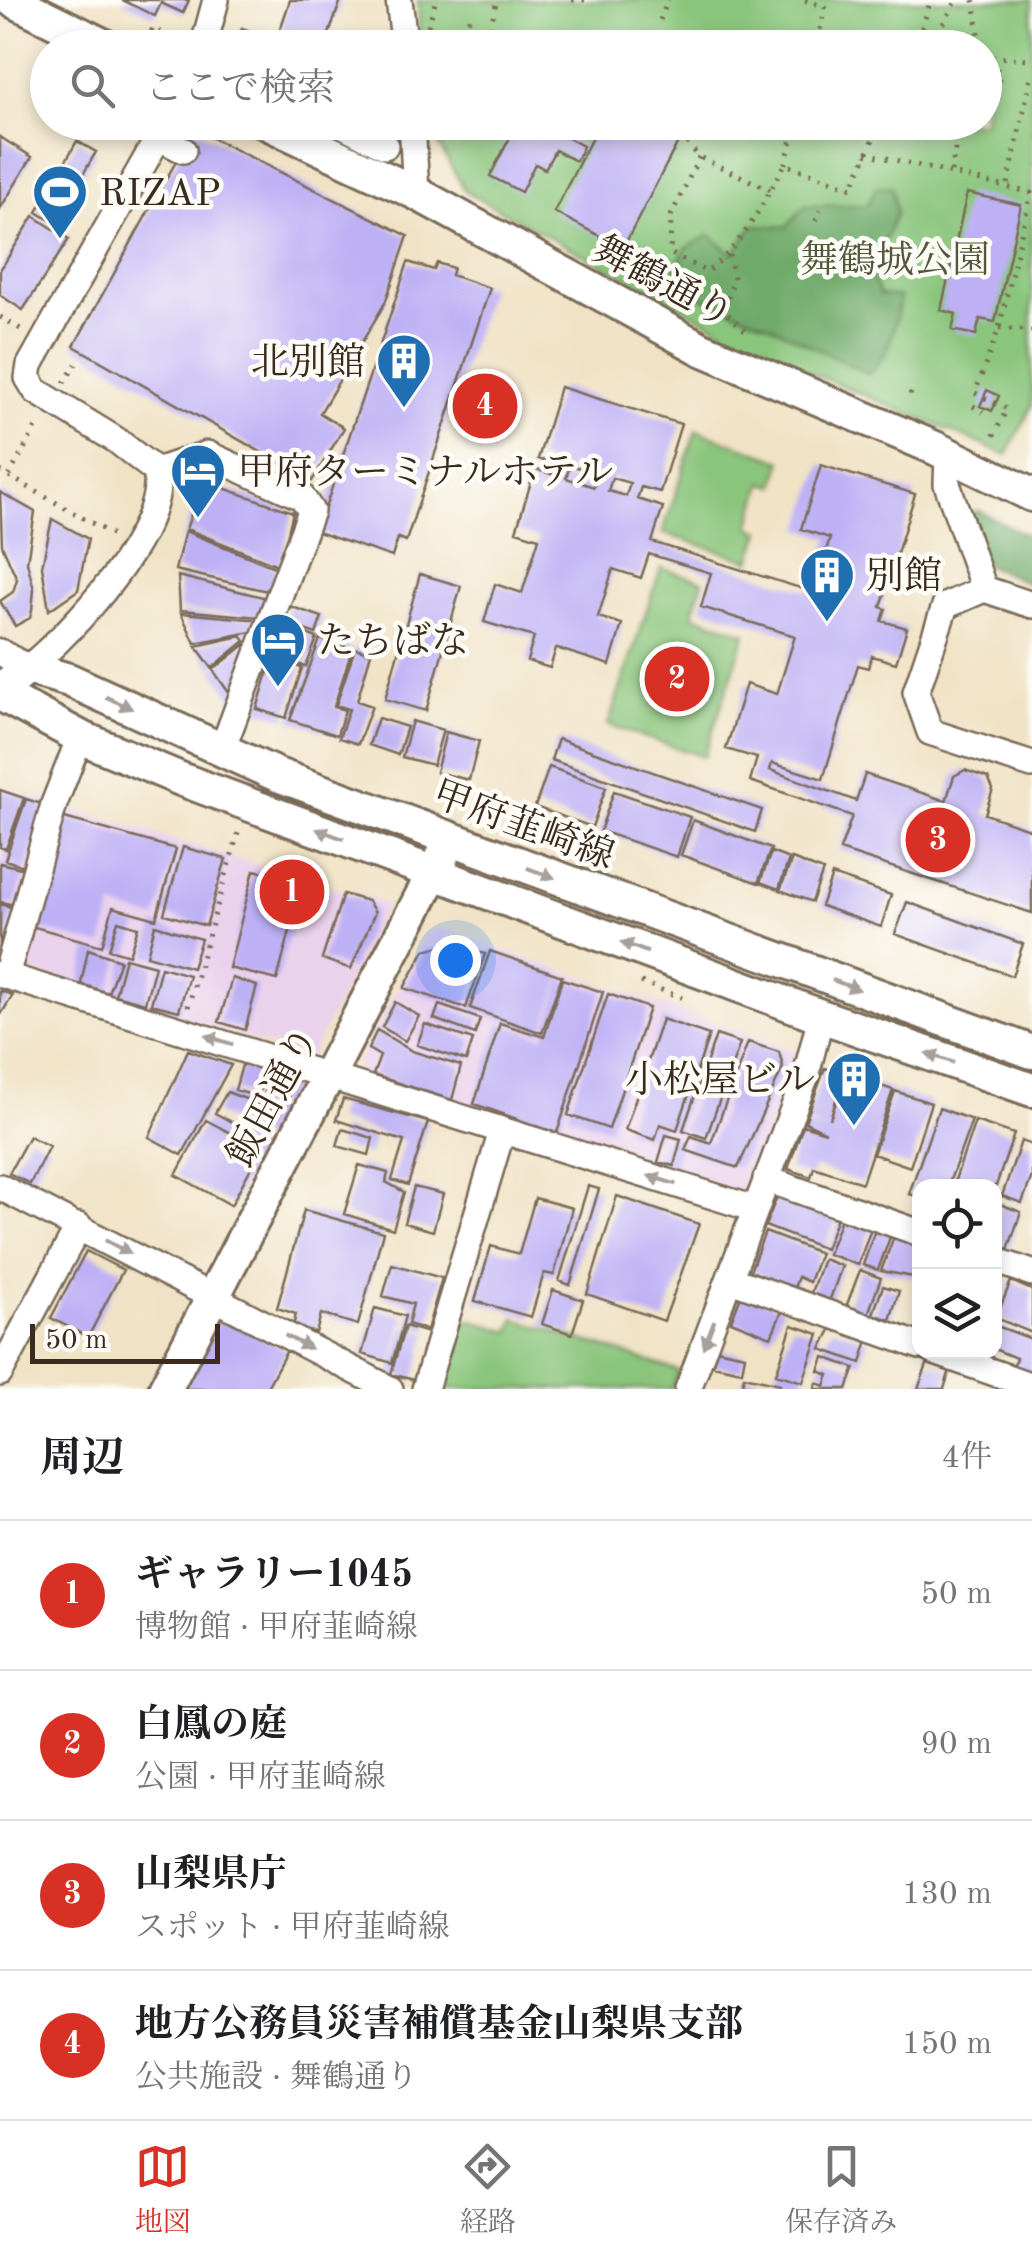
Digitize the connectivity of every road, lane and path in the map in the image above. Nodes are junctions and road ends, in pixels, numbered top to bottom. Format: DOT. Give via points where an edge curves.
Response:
graph roads {
  1 [pos="12,0"];
  2 [pos="216,0"];
  3 [pos="399,0"];
  4 [pos="497,0"];
  5 [pos="572,0"];
  6 [pos="586,0"];
  7 [pos="668,0"];
  8 [pos="805,0"];
  9 [pos="930,0"];
  10 [pos="957,0"];
  11 [pos="974,0"];
  12 [pos="825,4"];
  13 [pos="470,13"];
  14 [pos="660,20"];
  15 [pos="943,24"];
  16 [pos="73,30"];
  17 [pos="208,30"];
  18 [pos="403,30"];
  19 [pos="467,30"];
  20 [pos="491,30"];
  21 [pos="820,30"];
  22 [pos="921,30"];
  23 [pos="978,30"];
  24 [pos="1002,58"];
  25 [pos="1032,58"];
  26 [pos="1032,72"];
  27 [pos="168,140"];
  28 [pos="302,140"];
  29 [pos="373,140"];
  30 [pos="413,140"];
  31 [pos="685,140"];
  32 [pos="792,140"];
  33 [pos="872,140"];
  34 [pos="957,140"];
  35 [pos="385,146"];
  36 [pos="866,153"];
  37 [pos="699,157"];
  38 [pos="785,164"];
  39 [pos="952,172"];
  40 [pos="1008,184"];
  41 [pos="771,190"];
  42 [pos="416,193"];
  43 [pos="820,210"];
  44 [pos="816,221"];
  45 [pos="729,254"];
  46 [pos="0,317"];
  47 [pos="999,328"];
  48 [pos="1032,331"];
  49 [pos="749,334"];
  50 [pos="38,340"];
  51 [pos="76,364"];
  52 [pos="60,390"];
  53 [pos="973,406"];
  54 [pos="46,411"];
  55 [pos="983,412"];
  56 [pos="963,461"];
  57 [pos="0,471"];
  58 [pos="156,471"];
  59 [pos="9,476"];
  60 [pos="1032,495"];
  61 [pos="125,541"];
  62 [pos="984,588"];
  63 [pos="1032,605"];
  64 [pos="14,660"];
  65 [pos="0,692"];
  66 [pos="80,738"];
  67 [pos="222,750"];
  68 [pos="1032,765"];
  69 [pos="247,804"];
  70 [pos="449,839"];
  71 [pos="436,872"];
  72 [pos="3,975"];
  73 [pos="820,1016"];
  74 [pos="182,1029"];
  75 [pos="1032,1052"];
  76 [pos="328,1074"];
  77 [pos="1032,1090"];
  78 [pos="502,1131"];
  79 [pos="766,1179"];
  80 [pos="0,1187"];
  81 [pos="756,1209"];
  82 [pos="78,1226"];
  83 [pos="912,1230"];
  84 [pos="1002,1263"];
  85 [pos="1032,1273"];
  86 [pos="730,1279"];
  87 [pos="211,1298"];
  88 [pos="912,1343"];
  89 [pos="955,1359"];
  90 [pos="0,1373"];
  91 [pos="1032,1386"];
  92 [pos="165,1389"];
  93 [pos="390,1389"];
  94 [pos="426,1389"];
  95 [pos="688,1389"];
  1 -- 16 [label="main road"];
  2 -- 17 [label="street"];
  3 -- 18 [label="street"];
  4 -- 20 [label="path"];
  5 -- 6 [label="path"];
  7 -- 14 [label="path"];
  8 -- 12 [label="path"];
  9 -- 22 [label="path"];
  10 -- 15 [label="path"];
  11 -- 23 [label="path"];
  12 -- 21 [label="path"];
  13 -- 19 [label="path"];
  24 -- 25 [label="path"];
  26 -- 40 [label="path"];
  27 -- 50 [label="street"];
  28 -- 42 [label="main road, 舞鶴通り"];
  29 -- 35 [label="street"];
  30 -- 42 [label="street"];
  31 -- 37 [label="path"];
  32 -- 38 [label="path"];
  33 -- 36 [label="path"];
  34 -- 39 [label="path"];
  36 -- 38 [label="path" via="852,188"];
  36 -- 39 [label="path"];
  37 -- 41 [label="path"];
  37 -- 45 [label="path" via="671,216 670,253 706,272"];
  38 -- 41 [label="path"];
  39 -- 40 [label="path"];
  40 -- 47 [label="path" via="1031,193"];
  41 -- 45 [label="path"];
  42 -- 56 [label="main road, 舞鶴通り" via="702,349"];
  43 -- 44 [label="path"];
  45 -- 49 [label="path" via="734,278 724,311"];
  46 -- 50 [label="path"];
  47 -- 48 [label="path"];
  47 -- 56 [label="path" via="975,393 1008,409"];
  50 -- 58 [label="street" via="28,378 36,391"];
  51 -- 52 [label="path"];
  53 -- 55 [label="path"];
  54 -- 59 [label="path"];
  56 -- 60 [label="main road, 舞鶴通り"];
  56 -- 62 [label="street" via="947,484"];
  57 -- 59 [label="path"];
  58 -- 64 [label="street" via="148,518 76,628"];
  58 -- 67 [label="street" via="207,454 277,474 311,512"];
  59 -- 61 [label="path"];
  62 -- 63 [label="street"];
  62 -- 68 [label="street" via="945,606 916,692 930,732"];
  64 -- 65 [label="main road, 甲府韮崎線"];
  64 -- 67 [label="main road, 甲府韮崎線, one-way"];
  65 -- 66 [label="main road, 甲府韮崎線"];
  66 -- 69 [label="main road, 甲府韮崎線"];
  66 -- 72 [label="street"];
  67 -- 70 [label="main road, 甲府韮崎線"];
  71 -- 69 [label="main road, 甲府韮崎線, one-way"];
  69 -- 74 [label="path"];
  70 -- 71 [label="main road, 飯田通り"];
  70 -- 75 [label="main road, 甲府韮崎線, one-way"];
  73 -- 71 [label="main road, 甲府韮崎線, one-way"];
  71 -- 76 [label="main road, 飯田通り"];
  72 -- 74 [label="street"];
  77 -- 73 [label="main road, 甲府韮崎線, one-way"];
  73 -- 79 [label="street" via="816,1046"];
  76 -- 74 [label="street, one-way"];
  76 -- 78 [label="street"];
  76 -- 87 [label="main road, 飯田通り"];
  81 -- 78 [label="street, one-way"];
  78 -- 94 [label="street"];
  79 -- 81 [label="street"];
  79 -- 83 [label="street"];
  80 -- 82 [label="street"];
  81 -- 86 [label="street"];
  82 -- 87 [label="street, one-way"];
  82 -- 90 [label="street"];
  84 -- 85 [label="street"];
  86 -- 88 [label="street"];
  86 -- 95 [label="street, one-way"];
  87 -- 92 [label="main road, 飯田通り"];
  87 -- 93 [label="street, one-way"];
  89 -- 91 [label="street"];
}
